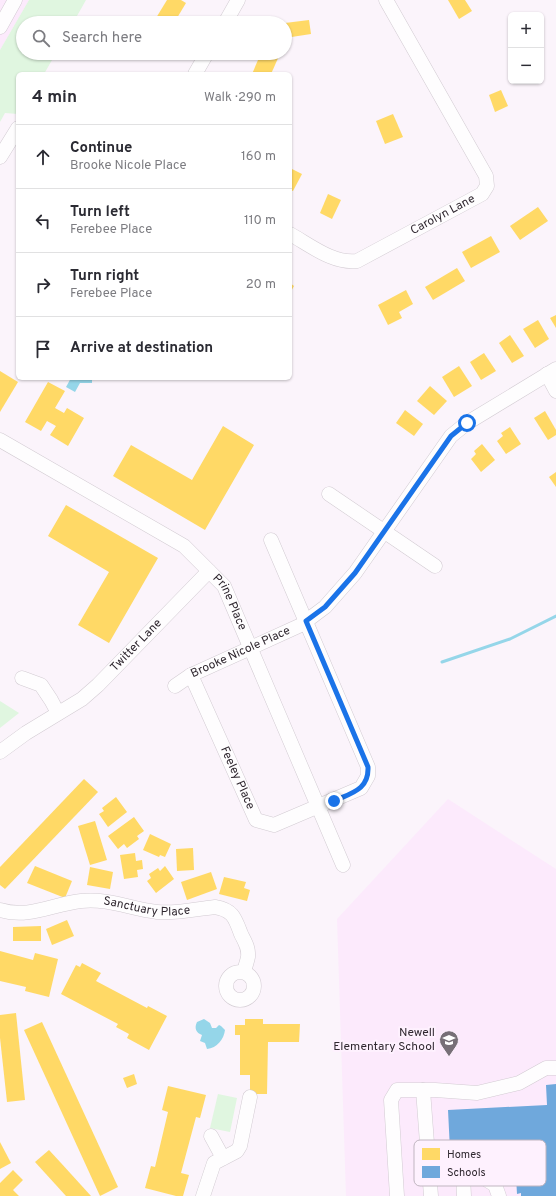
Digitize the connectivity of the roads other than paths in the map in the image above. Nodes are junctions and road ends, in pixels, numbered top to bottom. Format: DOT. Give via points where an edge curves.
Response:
graph roads {
  1 [pos="15,0"];
  2 [pos="238,0"];
  3 [pos="386,0"];
  4 [pos="229,16"];
  5 [pos="0,27"];
  6 [pos="203,60"];
  7 [pos="196,72"];
  8 [pos="16,131"];
  9 [pos="0,157"];
  10 [pos="292,235"];
  11 [pos="551,372"];
  12 [pos="556,391"];
  13 [pos="0,440"];
  14 [pos="329,494"];
  15 [pos="384,531"];
  16 [pos="271,540"];
  17 [pos="435,566"];
  18 [pos="209,571"];
  19 [pos="306,621"];
  20 [pos="250,648"];
  21 [pos="192,675"];
  22 [pos="22,678"];
  23 [pos="175,686"];
  24 [pos="58,713"];
  25 [pos="0,752"];
  26 [pos="318,807"];
  27 [pos="343,865"];
  28 [pos="0,910"];
  29 [pos="244,972"];
  30 [pos="556,1068"];
  31 [pos="424,1090"];
  32 [pos="250,1096"];
  33 [pos="211,1136"];
  34 [pos="427,1140"];
  35 [pos="222,1158"];
  36 [pos="430,1186"];
  37 [pos="464,1186"];
  38 [pos="495,1186"];
  39 [pos="203,1196"];
  40 [pos="397,1196"];
  41 [pos="431,1196"];
  42 [pos="464,1196"];
  43 [pos="500,1196"];
  1 -- 5 [label="street"];
  2 -- 4 [label="street"];
  3 -- 10 [label="street, Carolyn Lane" via="486,176 487,186 482,194 357,261 333,258"];
  6 -- 7 [label="street"];
  8 -- 9 [label="street"];
  11 -- 12 [label="street"];
  11 -- 15 [label="street, Brooke Nicole Place" via="467,423 451,436"];
  13 -- 18 [label="street, Prine Place" via="184,546"];
  14 -- 15 [label="street"];
  15 -- 17 [label="street"];
  15 -- 19 [label="street, Brooke Nicole Place" via="355,573 325,607"];
  16 -- 19 [label="street"];
  18 -- 20 [label="street, Prine Place" via="224,586"];
  18 -- 24 [label="street, Twitter Lane" via="98,685 82,699"];
  19 -- 20 [label="street, Brooke Nicole Place"];
  19 -- 26 [label="street" via="368,767 368,776 361,788"];
  20 -- 21 [label="street, Brooke Nicole Place"];
  20 -- 26 [label="street, Prine Place"];
  21 -- 23 [label="street, Brooke Nicole Place"];
  21 -- 26 [label="street, Feeley Place" via="256,820 274,825"];
  22 -- 24 [label="street" via="41,685"];
  24 -- 25 [label="street, Twitter Lane"];
  26 -- 27 [label="street, Prine Place"];
  28 -- 29 [label="street, Sanctuary Place" via="26,913 96,900 156,912 221,908 229,911 236,920 248,946"];
  30 -- 31 [label="street" via="546,1068 519,1083 477,1093"];
  31 -- 34 [label="street"];
  31 -- 40 [label="street" via="397,1090 391,1100"];
  32 -- 35 [label="street" via="240,1146 237,1151"];
  33 -- 35 [label="street"];
  35 -- 39 [label="street" via="214,1163"];
  36 -- 41 [label="street"];
  37 -- 42 [label="street"];
  38 -- 43 [label="street"];
}
